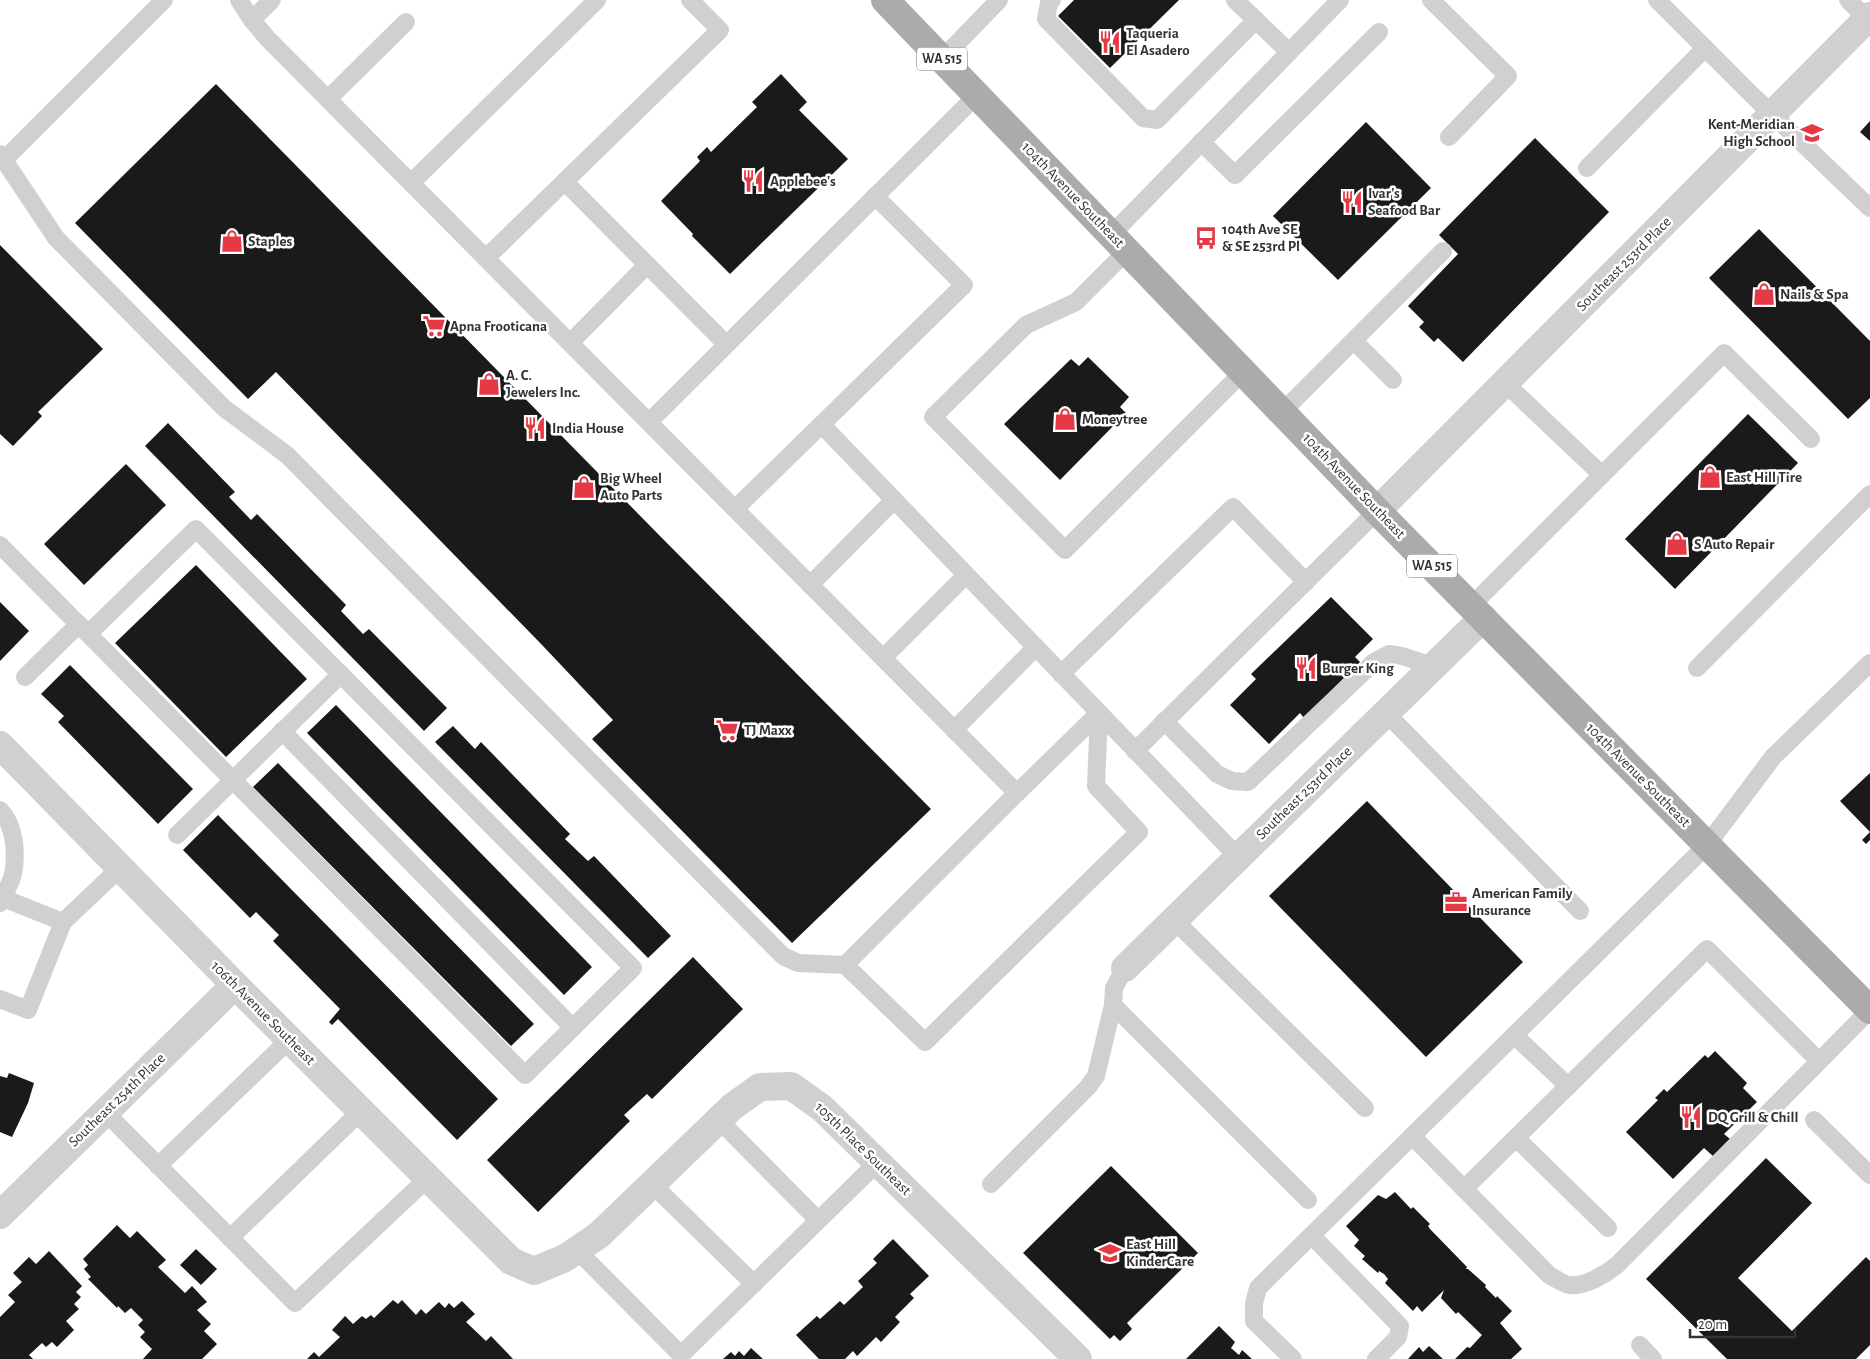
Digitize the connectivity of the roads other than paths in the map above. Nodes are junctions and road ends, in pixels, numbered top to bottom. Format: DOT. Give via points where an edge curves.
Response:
graph roads {
  1 [pos="164,0"];
  2 [pos="239,0"];
  3 [pos="272,0"];
  4 [pos="597,0"];
  5 [pos="690,0"];
  6 [pos="885,0"];
  7 [pos="999,0"];
  8 [pos="1052,0"];
  9 [pos="1235,0"];
  10 [pos="1431,0"];
  11 [pos="1657,0"];
  12 [pos="1335,2"];
  13 [pos="1862,12"];
  14 [pos="252,20"];
  15 [pos="1256,20"];
  16 [pos="406,22"];
  17 [pos="1379,32"];
  18 [pos="1705,48"];
  19 [pos="1289,52"];
  20 [pos="942,59"];
  21 [pos="977,95"];
  22 [pos="328,99"];
  23 [pos="1772,114"];
  24 [pos="1448,137"];
  25 [pos="1201,142"];
  26 [pos="2,156"];
  27 [pos="1587,168"];
  28 [pos="565,182"];
  29 [pos="411,183"];
  30 [pos="875,196"];
  31 [pos="1870,208"];
  32 [pos="1119,243"];
  33 [pos="1443,251"];
  34 [pos="486,258"];
  35 [pos="647,264"];
  36 [pos="1354,341"];
  37 [pos="570,343"];
  38 [pos="726,344"];
  39 [pos="1243,372"];
  40 [pos="1393,380"];
  41 [pos="1505,383"];
  42 [pos="1282,412"];
  43 [pos="648,422"];
  44 [pos="822,425"];
  45 [pos="1811,439"];
  46 [pos="1602,476"];
  47 [pos="1870,494"];
  48 [pos="894,500"];
  49 [pos="735,509"];
  50 [pos="1377,512"];
  51 [pos="0,545"];
  52 [pos="966,575"];
  53 [pos="1306,582"];
  54 [pos="810,585"];
  55 [pos="1477,612"];
  56 [pos="83,629"];
  57 [pos="1035,648"];
  58 [pos="883,658"];
  59 [pos="1870,663"];
  60 [pos="1433,666"];
  61 [pos="1697,668"];
  62 [pos="341,674"];
  63 [pos="1061,674"];
  64 [pos="25,677"];
  65 [pos="1099,713"];
  66 [pos="1386,713"];
  67 [pos="1164,721"];
  68 [pos="954,730"];
  69 [pos="282,731"];
  70 [pos="0,745"];
  71 [pos="1135,750"];
  72 [pos="232,780"];
  73 [pos="1017,793"];
  74 [pos="0,810"];
  75 [pos="177,835"];
  76 [pos="1707,845"];
  77 [pos="1238,857"];
  78 [pos="120,868"];
  79 [pos="1,900"];
  80 [pos="1580,911"];
  81 [pos="1174,920"];
  82 [pos="62,922"];
  83 [pos="845,964"];
  84 [pos="1125,968"];
  85 [pos="235,985"];
  86 [pos="0,999"];
  87 [pos="1113,1005"];
  88 [pos="1870,1010"];
  89 [pos="573,1028"];
  90 [pos="1515,1036"];
  91 [pos="289,1040"];
  92 [pos="1819,1061"];
  93 [pos="1568,1086"];
  94 [pos="1365,1108"];
  95 [pos="361,1111"];
  96 [pos="104,1112"];
  97 [pos="719,1120"];
  98 [pos="1814,1120"];
  99 [pos="1412,1136"];
  100 [pos="1516,1138"];
  101 [pos="878,1162"];
  102 [pos="158,1166"];
  103 [pos="1870,1175"];
  104 [pos="428,1178"];
  105 [pos="652,1184"];
  106 [pos="991,1184"];
  107 [pos="1464,1189"];
  108 [pos="1308,1200"];
  109 [pos="0,1215"];
  110 [pos="818,1220"];
  111 [pos="1608,1228"];
  112 [pos="1312,1236"];
  113 [pos="230,1238"];
  114 [pos="577,1250"];
  115 [pos="534,1271"];
  116 [pos="754,1284"];
  117 [pos="1640,1345"];
  118 [pos="1078,1359"];
  119 [pos="1293,1359"];
  120 [pos="1376,1359"];
  121 [pos="1653,1359"];
  1 -- 26 [label="lane"];
  2 -- 14 [label="lane"];
  3 -- 14 [label="lane"];
  4 -- 29 [label="lane"];
  5 -- 28 [label="lane" via="720,30"];
  6 -- 20 [label="main road, 104th Avenue Southeast / WA 515"];
  7 -- 20 [label="lane"];
  8 -- 15 [label="lane" via="1046,19 1143,118 1157,120"];
  9 -- 15 [label="lane"];
  10 -- 24 [label="lane" via="1508,76"];
  11 -- 18 [label="lane"];
  12 -- 19 [label="lane"];
  13 -- 23 [label="street, Southeast 253rd Place"];
  14 -- 22 [label="lane"];
  15 -- 19 [label="lane"];
  16 -- 22 [label="lane"];
  17 -- 25 [label="lane" via="1235,175"];
  18 -- 23 [label="lane"];
  18 -- 27 [label="lane"];
  19 -- 25 [label="lane"];
  20 -- 21 [label="main road, 104th Avenue Southeast / WA 515"];
  21 -- 30 [label="lane"];
  21 -- 32 [label="main road, 104th Avenue Southeast / WA 515"];
  22 -- 29 [label="lane"];
  23 -- 31 [label="lane"];
  23 -- 41 [label="street, Southeast 253rd Place"];
  25 -- 32 [label="lane"];
  26 -- 83 [label="lane" via="56,238 224,408 287,455 783,956 798,963"];
  28 -- 34 [label="lane"];
  28 -- 35 [label="lane"];
  29 -- 34 [label="lane"];
  30 -- 38 [label="lane"];
  30 -- 44 [label="lane" via="964,285"];
  32 -- 39 [label="main road, 104th Avenue Southeast / WA 515"];
  32 -- 39 [label="lane" via="1076,302 1026,325 933,417 1065,550"];
  33 -- 36 [label="lane"];
  34 -- 37 [label="lane"];
  35 -- 37 [label="lane"];
  35 -- 38 [label="lane"];
  36 -- 40 [label="lane"];
  36 -- 42 [label="lane"];
  37 -- 43 [label="lane"];
  38 -- 43 [label="lane"];
  39 -- 42 [label="main road, 104th Avenue Southeast / WA 515"];
  41 -- 46 [label="lane"];
  41 -- 50 [label="street, Southeast 253rd Place"];
  42 -- 50 [label="main road, 104th Avenue Southeast / WA 515"];
  43 -- 49 [label="lane"];
  44 -- 48 [label="lane"];
  44 -- 49 [label="lane"];
  45 -- 46 [label="lane" via="1724,353"];
  46 -- 55 [label="lane"];
  47 -- 61 [label="lane"];
  48 -- 52 [label="lane"];
  48 -- 54 [label="lane"];
  49 -- 54 [label="lane"];
  50 -- 53 [label="lane"];
  50 -- 55 [label="main road, 104th Avenue Southeast / WA 515"];
  51 -- 56 [label="lane"];
  52 -- 57 [label="lane"];
  52 -- 58 [label="lane"];
  53 -- 63 [label="lane" via="1233,507"];
  53 -- 67 [label="lane"];
  54 -- 58 [label="lane"];
  55 -- 60 [label="street, Southeast 253rd Place"];
  55 -- 76 [label="main road, 104th Avenue Southeast / WA 515"];
  56 -- 62 [label="lane" via="196,529"];
  56 -- 64 [label="lane"];
  56 -- 72 [label="lane"];
  57 -- 63 [label="lane"];
  57 -- 68 [label="lane"];
  58 -- 68 [label="lane"];
  59 -- 76 [label="lane" via="1773,757"];
  60 -- 66 [label="street, Southeast 253rd Place"];
  60 -- 67 [label="lane" via="1389,654 1374,662 1248,782 1232,781 1217,774"];
  62 -- 69 [label="lane"];
  62 -- 89 [label="lane" via="633,968"];
  63 -- 65 [label="lane"];
  65 -- 71 [label="lane"];
  65 -- 73 [label="lane"];
  65 -- 83 [label="lane" via="1096,786 1139,832 1126,845 925,1042"];
  66 -- 77 [label="street, Southeast 253rd Place"];
  66 -- 80 [label="lane"];
  67 -- 71 [label="lane"];
  68 -- 73 [label="lane"];
  69 -- 72 [label="lane"];
  69 -- 89 [label="lane"];
  70 -- 78 [label="street, 106th Avenue Southeast"];
  71 -- 77 [label="lane"];
  72 -- 75 [label="lane"];
  72 -- 89 [label="lane" via="525,1075"];
  73 -- 83 [label="lane"];
  74 -- 79 [label="lane" via="6,816 14,840 13,875"];
  76 -- 88 [label="main road, 104th Avenue Southeast / WA 515"];
  76 -- 90 [label="lane"];
  77 -- 81 [label="street, Southeast 253rd Place"];
  78 -- 82 [label="lane"];
  78 -- 85 [label="street, 106th Avenue Southeast"];
  79 -- 82 [label="lane"];
  81 -- 84 [label="street, Southeast 253rd Place"];
  81 -- 94 [label="lane"];
  82 -- 86 [label="lane" via="28,1010"];
  84 -- 87 [label="lane" via="1114,988"];
  85 -- 91 [label="street, 106th Avenue Southeast"];
  85 -- 96 [label="street, Southeast 254th Place"];
  87 -- 106 [label="lane" via="1096,1076"];
  87 -- 108 [label="lane"];
  88 -- 92 [label="lane"];
  90 -- 93 [label="lane"];
  90 -- 99 [label="lane"];
  91 -- 95 [label="street, 106th Avenue Southeast"];
  91 -- 102 [label="lane"];
  92 -- 93 [label="lane" via="1708,949"];
  92 -- 107 [label="lane" via="1604,1276 1570,1285 1549,1275"];
  93 -- 100 [label="lane"];
  95 -- 104 [label="street, 106th Avenue Southeast"];
  95 -- 113 [label="lane"];
  96 -- 102 [label="lane"];
  96 -- 109 [label="street, Southeast 254th Place"];
  97 -- 101 [label="street, 105th Place Southeast" via="760,1087 791,1086 822,1108"];
  97 -- 105 [label="street, 105th Place Southeast"];
  97 -- 110 [label="lane"];
  98 -- 103 [label="lane"];
  99 -- 107 [label="lane"];
  99 -- 112 [label="lane"];
  100 -- 107 [label="lane"];
  100 -- 111 [label="lane"];
  101 -- 110 [label="lane"];
  101 -- 118 [label="street, 105th Place Southeast"];
  102 -- 113 [label="lane"];
  104 -- 113 [label="lane" via="295,1303"];
  104 -- 115 [label="street, 106th Avenue Southeast" via="511,1261"];
  105 -- 114 [label="street, 105th Place Southeast" via="599,1235"];
  105 -- 116 [label="lane"];
  110 -- 116 [label="lane"];
  112 -- 119 [label="lane" via="1258,1288 1254,1303 1254,1321"];
  112 -- 120 [label="lane" via="1400,1326 1398,1336"];
  114 -- 115 [label="street, 105th Place Southeast"];
  114 -- 116 [label="lane" via="681,1355"];
  117 -- 121 [label="lane"];
}
